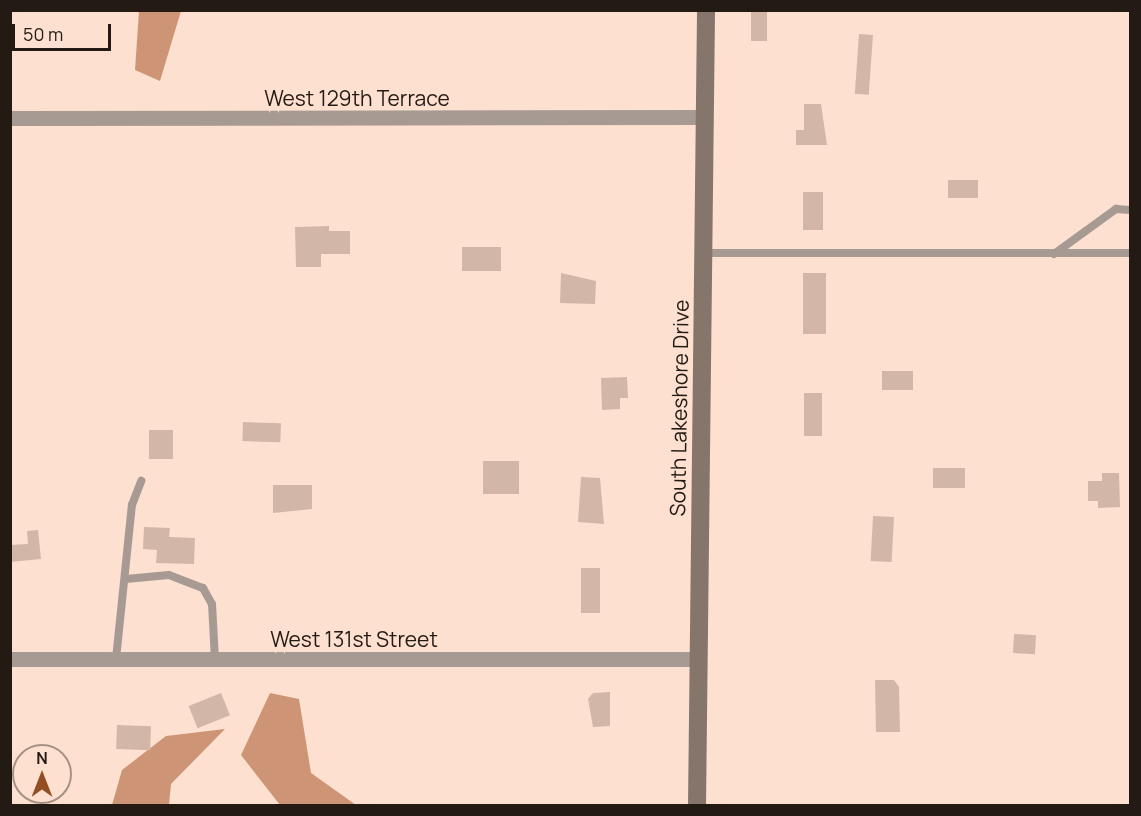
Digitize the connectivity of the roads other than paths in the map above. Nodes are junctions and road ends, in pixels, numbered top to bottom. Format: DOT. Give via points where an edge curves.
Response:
graph roads {
  1 [pos="706,10"];
  2 [pos="10,117"];
  3 [pos="703,117"];
  4 [pos="1131,210"];
  5 [pos="704,253"];
  6 [pos="1131,253"];
  7 [pos="1054,254"];
  8 [pos="141,481"];
  9 [pos="126,579"];
  10 [pos="698,658"];
  11 [pos="10,659"];
  12 [pos="116,659"];
  13 [pos="215,660"];
  14 [pos="697,806"];
  1 -- 3 [label="street, South Lakeshore Drive"];
  2 -- 3 [label="street, West 129th Terrace"];
  3 -- 5 [label="street, South Lakeshore Drive"];
  4 -- 7 [label="lane" via="1116,209"];
  5 -- 7 [label="lane"];
  5 -- 10 [label="street, South Lakeshore Drive"];
  6 -- 7 [label="lane"];
  8 -- 9 [label="lane" via="132,505"];
  9 -- 12 [label="lane"];
  9 -- 13 [label="lane" via="170,575 203,588 212,604"];
  10 -- 13 [label="street, West 131st Street"];
  10 -- 14 [label="street, South Lakeshore Drive"];
  11 -- 12 [label="street, West 131st Street"];
  12 -- 13 [label="street, West 131st Street"];
}
